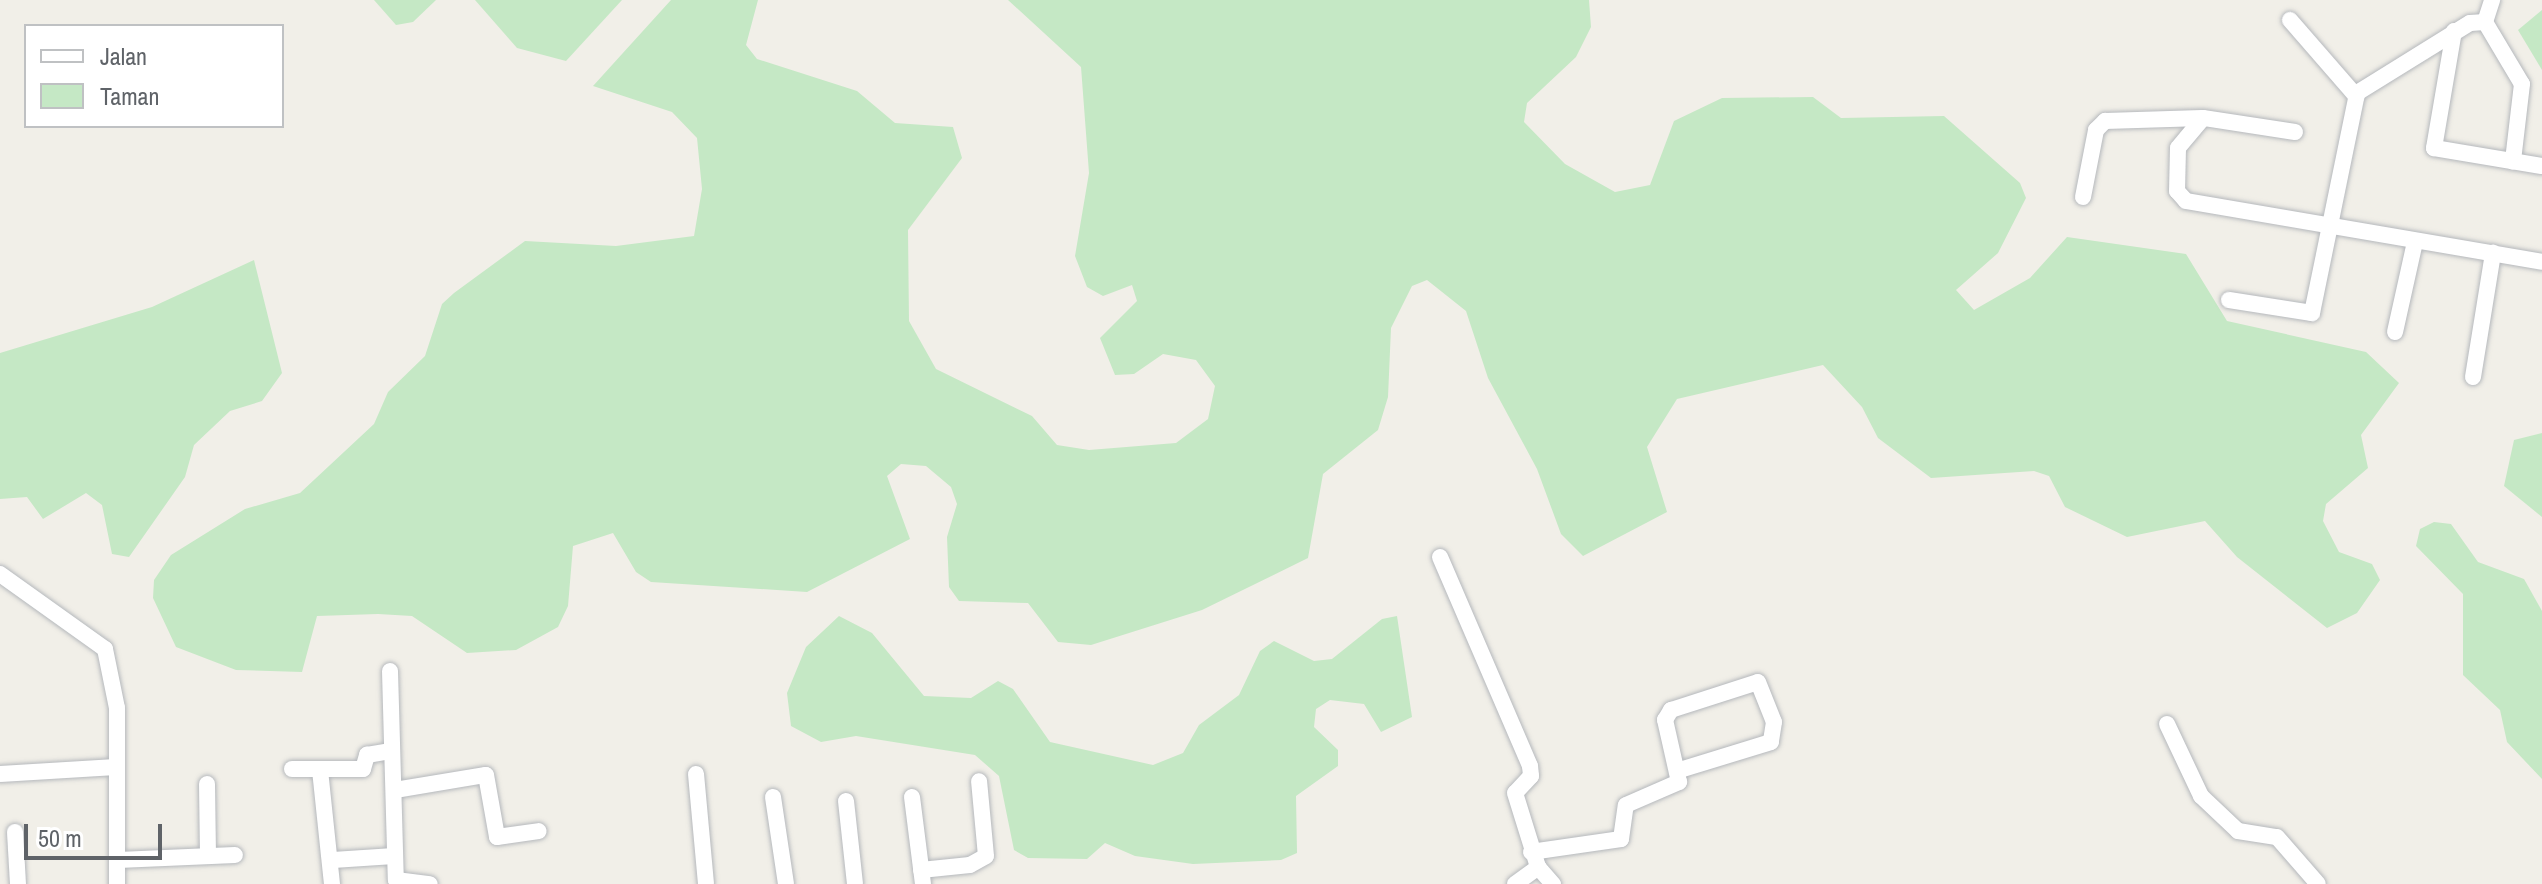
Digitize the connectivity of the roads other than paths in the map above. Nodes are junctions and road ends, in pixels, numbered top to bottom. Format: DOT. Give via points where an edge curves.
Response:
graph roads {
  1 [pos="2492,0"];
  2 [pos="2290,20"];
  3 [pos="2485,22"];
  4 [pos="2454,31"];
  5 [pos="2356,96"];
  6 [pos="2203,118"];
  7 [pos="2295,132"];
  8 [pos="2513,161"];
  9 [pos="2542,166"];
  10 [pos="2083,197"];
  11 [pos="2332,229"];
  12 [pos="2415,242"];
  13 [pos="2493,253"];
  14 [pos="2542,262"];
  15 [pos="2229,300"];
  16 [pos="2395,332"];
  17 [pos="2473,377"];
  18 [pos="1440,557"];
  19 [pos="0,574"];
  20 [pos="390,671"];
  21 [pos="2167,724"];
  22 [pos="390,751"];
  23 [pos="116,767"];
  24 [pos="292,769"];
  25 [pos="320,770"];
  26 [pos="1680,770"];
  27 [pos="0,774"];
  28 [pos="696,774"];
  29 [pos="979,781"];
  30 [pos="207,784"];
  31 [pos="395,790"];
  32 [pos="773,797"];
  33 [pos="912,797"];
  34 [pos="846,801"];
  35 [pos="539,831"];
  36 [pos="15,832"];
  37 [pos="208,855"];
  38 [pos="235,855"];
  39 [pos="394,856"];
  40 [pos="118,860"];
  41 [pos="333,860"];
  42 [pos="1535,860"];
  43 [pos="922,877"];
  44 [pos="18,884"];
  45 [pos="117,884"];
  46 [pos="332,884"];
  47 [pos="430,884"];
  48 [pos="706,884"];
  49 [pos="786,884"];
  50 [pos="855,884"];
  51 [pos="1515,884"];
  52 [pos="1553,884"];
  53 [pos="2318,884"];
  1 -- 3 [label="street"];
  2 -- 5 [label="street"];
  3 -- 4 [label="street"];
  3 -- 8 [label="street" via="2522,84"];
  4 -- 5 [label="street"];
  4 -- 8 [label="street" via="2432,145"];
  5 -- 11 [label="street"];
  6 -- 7 [label="street"];
  6 -- 10 [label="street" via="2105,121 2096,130"];
  6 -- 11 [label="street" via="2178,148 2177,191 2186,201"];
  8 -- 9 [label="street"];
  11 -- 12 [label="street"];
  11 -- 15 [label="street" via="2312,313"];
  12 -- 13 [label="street"];
  12 -- 16 [label="street"];
  13 -- 14 [label="street"];
  13 -- 17 [label="street"];
  18 -- 42 [label="street" via="1530,766 1531,776 1515,793"];
  19 -- 23 [label="street" via="105,649 117,708"];
  20 -- 22 [label="street"];
  21 -- 53 [label="street" via="2201,796 2238,831 2287,844"];
  22 -- 25 [label="street" via="367,755 363,769"];
  22 -- 31 [label="street"];
  23 -- 27 [label="street"];
  23 -- 40 [label="street"];
  24 -- 25 [label="street"];
  25 -- 41 [label="street"];
  26 -- 26 [label="street" via="1665,720 1671,710 1758,682 1774,722 1771,742"];
  26 -- 42 [label="street" via="1676,786 1626,805 1621,839"];
  28 -- 48 [label="street"];
  29 -- 43 [label="street" via="986,856"];
  30 -- 37 [label="street"];
  31 -- 35 [label="street" via="486,775 497,837"];
  31 -- 39 [label="street"];
  32 -- 49 [label="street"];
  33 -- 43 [label="street"];
  34 -- 50 [label="street"];
  36 -- 44 [label="street"];
  37 -- 38 [label="street"];
  37 -- 40 [label="street"];
  39 -- 41 [label="street"];
  39 -- 47 [label="street" via="397,882"];
  40 -- 45 [label="street"];
  41 -- 46 [label="street"];
  42 -- 51 [label="street"];
  42 -- 52 [label="street"];
}
